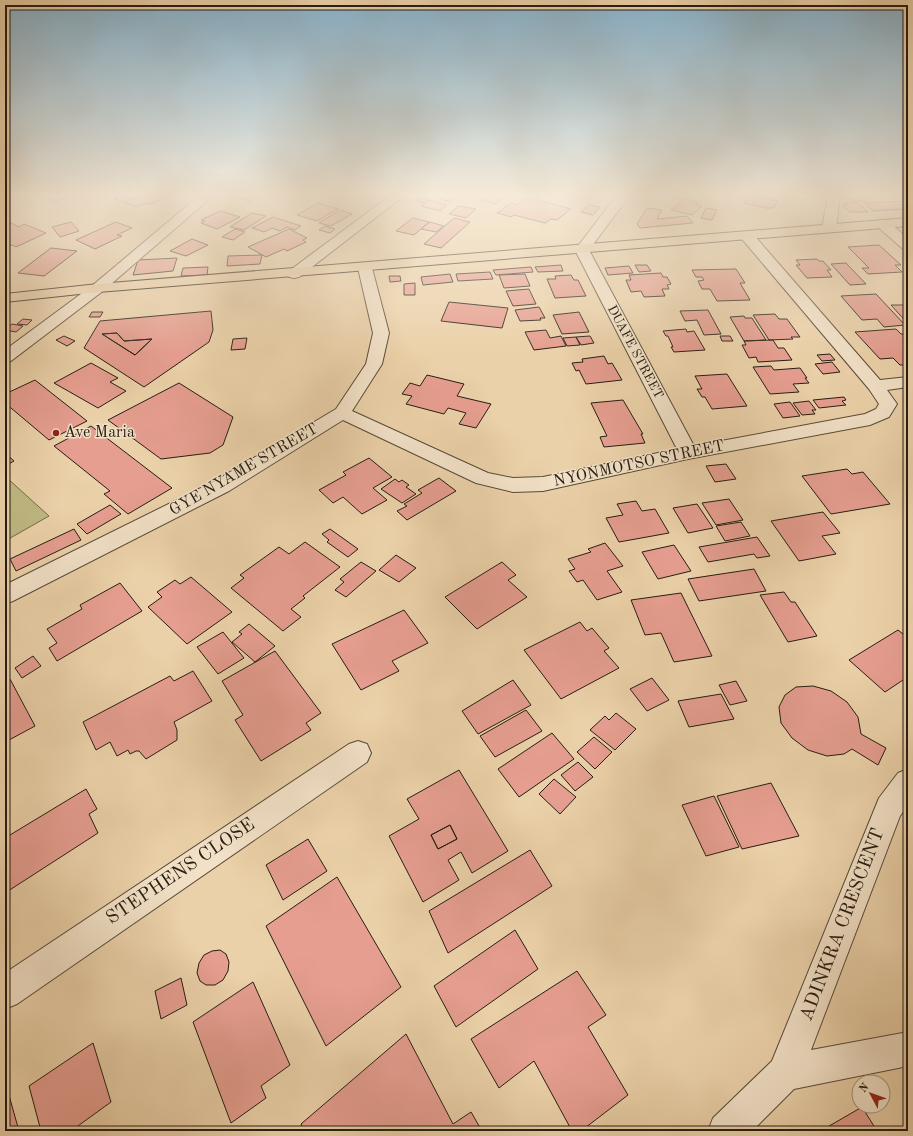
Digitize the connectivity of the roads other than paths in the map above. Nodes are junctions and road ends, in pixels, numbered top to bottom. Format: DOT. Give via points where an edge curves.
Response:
graph roads {
  1 [pos="145,248"];
  2 [pos="329,248"];
  3 [pos="605,248"];
  4 [pos="757,248"];
  5 [pos="582,250"];
  6 [pos="365,268"];
  7 [pos="294,274"];
  8 [pos="98,288"];
  9 [pos="5,298"];
  10 [pos="5,358"];
  11 [pos="908,382"];
  12 [pos="876,386"];
  13 [pos="342,413"];
  14 [pos="688,453"];
  15 [pos="5,595"];
  16 [pos="358,753"];
  17 [pos="908,782"];
  18 [pos="5,992"];
  19 [pos="908,1049"];
  20 [pos="786,1073"];
  21 [pos="726,1131"];
  1 -- 8 [label="street"];
  2 -- 7 [label="street"];
  3 -- 5 [label="main road"];
  4 -- 12 [label="street"];
  5 -- 6 [label="main road"];
  5 -- 14 [label="street, DUAFE STREET"];
  6 -- 7 [label="main road"];
  6 -- 13 [label="street, GYE NYAME STREET" via="381,333 374,364"];
  7 -- 8 [label="main road"];
  8 -- 9 [label="main road"];
  8 -- 10 [label="street"];
  11 -- 12 [label="street"];
  12 -- 14 [label="street, NYONMOTSO STREET" via="888,404 883,413 870,419"];
  13 -- 14 [label="street, NYONMOTSO STREET" via="483,478 513,485 543,484"];
  13 -- 15 [label="street, GYE NYAME STREET" via="222,486"];
  16 -- 18 [label="street, STEPHENS CLOSE"];
  17 -- 20 [label="street, ADINKRA CRESCENT" via="889,808"];
  19 -- 20 [label="street"];
  20 -- 21 [label="street"];
}
